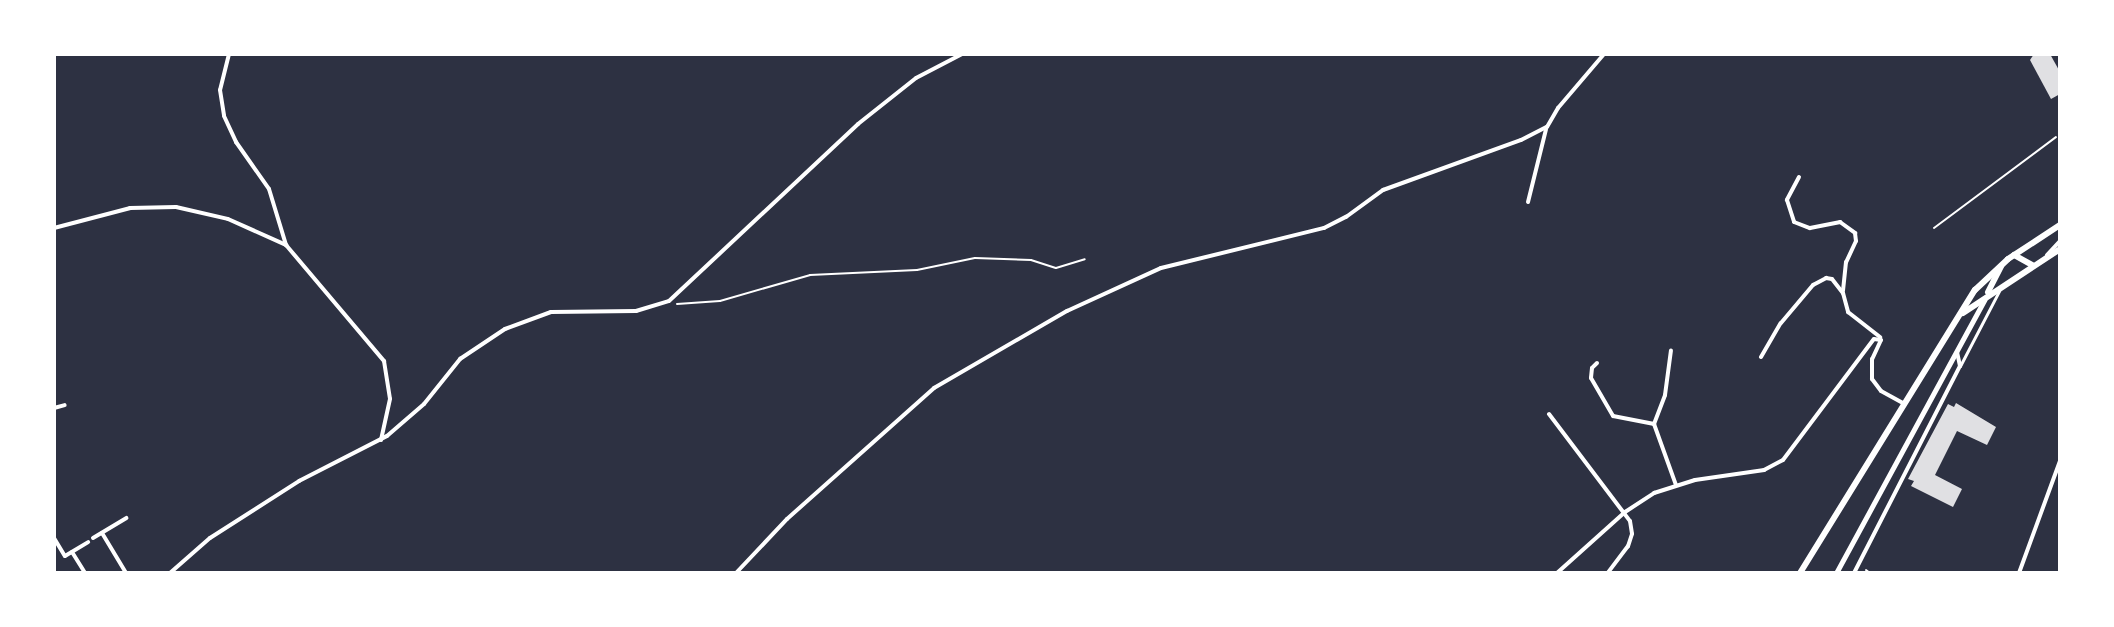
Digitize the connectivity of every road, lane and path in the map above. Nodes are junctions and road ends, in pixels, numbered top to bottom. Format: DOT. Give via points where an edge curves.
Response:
graph roads {
  1 [pos="229,54"];
  2 [pos="962,54"];
  3 [pos="1604,54"];
  4 [pos="1547,127"];
  5 [pos="2056,137"];
  6 [pos="1799,177"];
  7 [pos="1528,202"];
  8 [pos="2060,225"];
  9 [pos="54,228"];
  10 [pos="1934,228"];
  11 [pos="2060,241"];
  12 [pos="286,245"];
  13 [pos="2060,249"];
  14 [pos="2014,255"];
  15 [pos="2046,257"];
  16 [pos="1085,259"];
  17 [pos="2003,263"];
  18 [pos="2032,265"];
  19 [pos="2002,285"];
  20 [pos="1843,293"];
  21 [pos="1986,295"];
  22 [pos="663,304"];
  23 [pos="1958,317"];
  24 [pos="1881,339"];
  25 [pos="1671,350"];
  26 [pos="1957,352"];
  27 [pos="1761,357"];
  28 [pos="1597,363"];
  29 [pos="1960,366"];
  30 [pos="65,405"];
  31 [pos="1902,406"];
  32 [pos="54,408"];
  33 [pos="1549,414"];
  34 [pos="1654,424"];
  35 [pos="381,440"];
  36 [pos="2060,461"];
  37 [pos="1676,485"];
  38 [pos="1625,512"];
  39 [pos="126,518"];
  40 [pos="102,533"];
  41 [pos="54,538"];
  42 [pos="72,552"];
  43 [pos="85,573"];
  44 [pos="126,573"];
  45 [pos="170,573"];
  46 [pos="736,573"];
  47 [pos="1557,573"];
  48 [pos="1608,573"];
  49 [pos="1800,573"];
  50 [pos="1836,573"];
  51 [pos="1854,573"];
  52 [pos="2019,573"];
  1 -- 12 [label="street" via="220,90 224,116 267,184"];
  2 -- 22 [label="street" via="916,78 858,124"];
  3 -- 4 [label="street"];
  4 -- 7 [label="street"];
  4 -- 46 [label="street" via="1496,151 1383,190 1324,228 1175,263 1067,311 934,388 787,519"];
  5 -- 10 [label="path"];
  6 -- 20 [label="street" via="1787,200 1794,222 1810,228 1840,222 1855,233"];
  8 -- 14 [label="main road"];
  9 -- 12 [label="street" via="130,208 176,207 228,219"];
  11 -- 15 [label="street"];
  12 -- 35 [label="street" via="383,358 390,399"];
  13 -- 15 [label="main road"];
  14 -- 17 [label="main road"];
  14 -- 18 [label="main road"];
  15 -- 18 [label="main road"];
  16 -- 22 [label="path" via="1056,268 1023,259 975,258 908,271 810,275 720,301"];
  17 -- 21 [label="main road"];
  17 -- 23 [label="main road" via="1980,284"];
  18 -- 19 [label="main road"];
  19 -- 21 [label="main road"];
  19 -- 29 [label="street"];
  20 -- 24 [label="street" via="1848,312"];
  20 -- 27 [label="street" via="1830,278 1816,283 1777,328"];
  21 -- 23 [label="main road"];
  21 -- 26 [label="street"];
  22 -- 35 [label="street" via="636,311 551,312 511,325 464,356 424,404"];
  23 -- 31 [label="main road"];
  24 -- 31 [label="street" via="1872,359 1872,379"];
  24 -- 37 [label="street" via="1873,340 1783,460 1764,470"];
  25 -- 34 [label="street" via="1665,395"];
  26 -- 29 [label="street"];
  26 -- 50 [label="street"];
  28 -- 34 [label="street" via="1591,378 1613,416"];
  29 -- 51 [label="street"];
  30 -- 32 [label="street"];
  31 -- 49 [label="main road"];
  33 -- 38 [label="street"];
  34 -- 37 [label="street"];
  35 -- 45 [label="street" via="299,481 210,538"];
  36 -- 52 [label="street"];
  37 -- 38 [label="street"];
  38 -- 47 [label="street"];
  38 -- 48 [label="street" via="1632,534"];
  39 -- 40 [label="street"];
  40 -- 42 [label="street"];
  40 -- 44 [label="street"];
  41 -- 42 [label="street" via="65,556"];
  42 -- 43 [label="street"];
}
